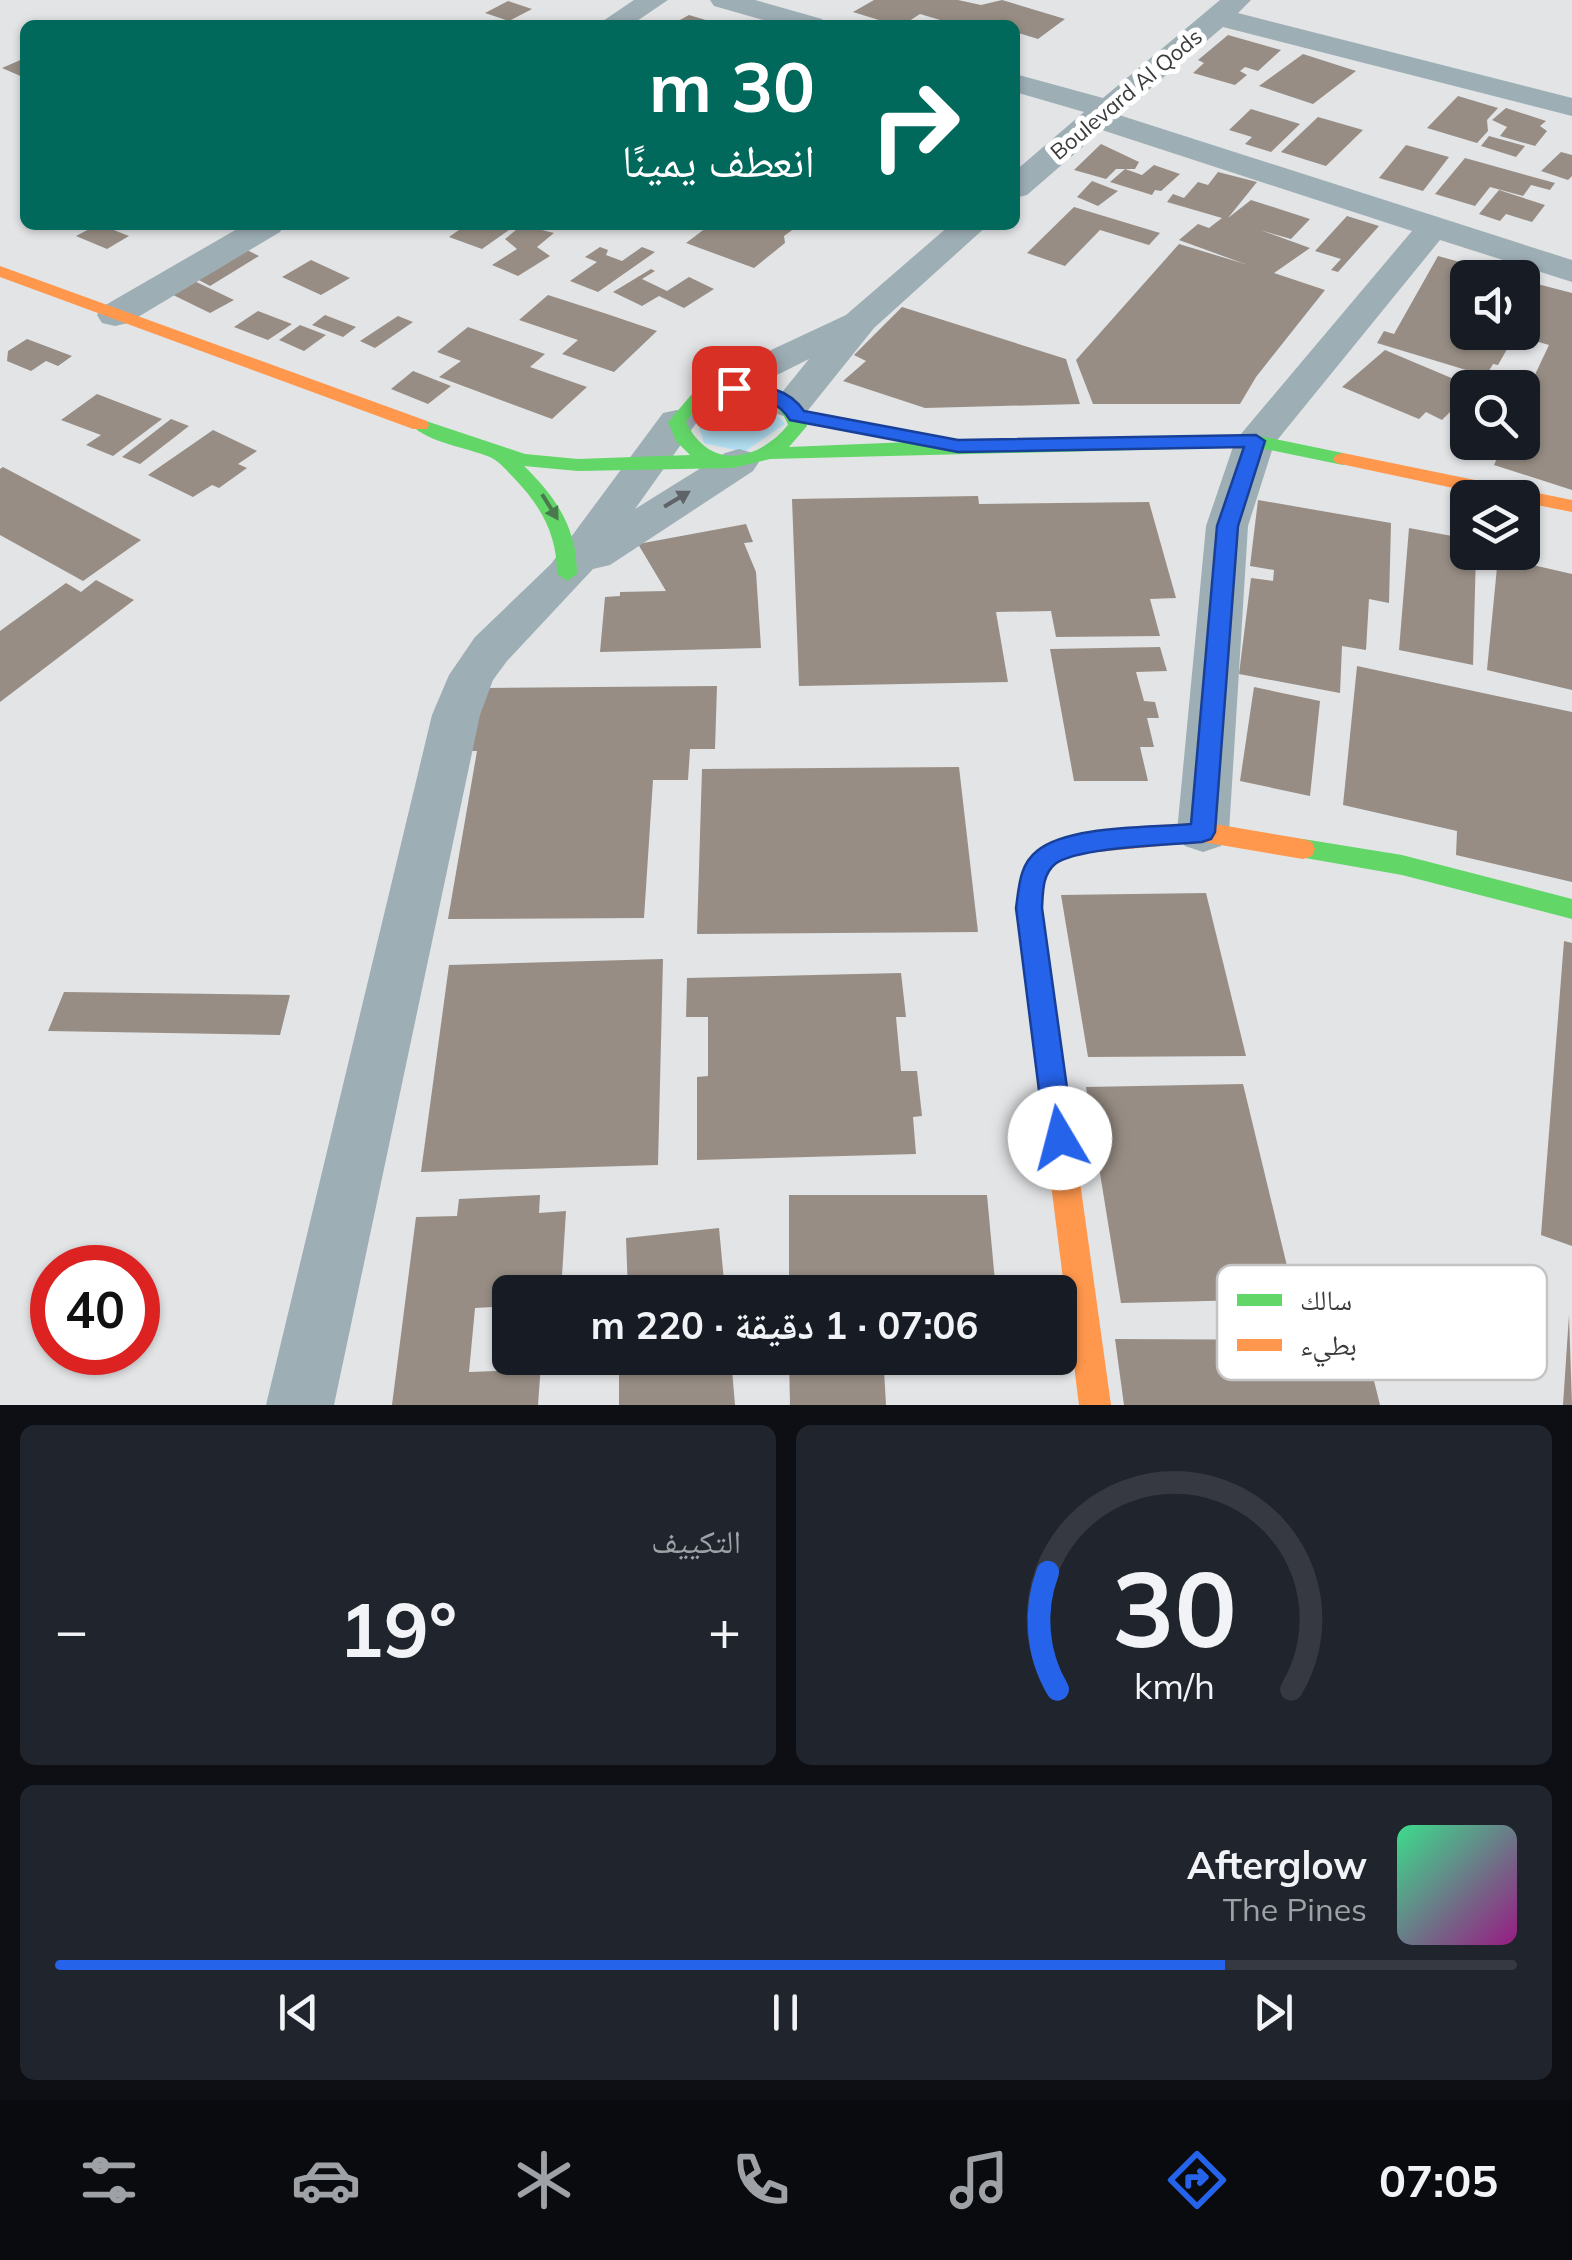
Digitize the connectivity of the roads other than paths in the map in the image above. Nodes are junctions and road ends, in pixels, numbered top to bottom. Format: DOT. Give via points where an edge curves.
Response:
graph roads {
  1 [pos="654,0"];
  2 [pos="724,0"];
  3 [pos="1228,8"];
  4 [pos="620,20"];
  5 [pos="794,20"];
  6 [pos="1020,84"];
  7 [pos="1572,106"];
  8 [pos="1102,113"];
  9 [pos="1020,184"];
  10 [pos="1432,227"];
  11 [pos="260,230"];
  12 [pos="966,230"];
  13 [pos="0,271"];
  14 [pos="1572,271"];
  15 [pos="116,315"];
  16 [pos="861,320"];
  17 [pos="684,408"];
  18 [pos="801,414"];
  19 [pos="851,426"];
  20 [pos="1256,441"];
  21 [pos="568,442"];
  22 [pos="958,446"];
  23 [pos="500,455"];
  24 [pos="743,458"];
  25 [pos="648,462"];
  26 [pos="1572,506"];
  27 [pos="568,574"];
  28 [pos="1202,832"];
  29 [pos="1572,908"];
  30 [pos="300,1405"];
  31 [pos="1095,1405"];
  1 -- 4 [label="street"];
  2 -- 5 [label="street"];
  3 -- 7 [label="street"];
  3 -- 8 [label="street, Boulevard Al Qods"];
  6 -- 8 [label="street"];
  8 -- 9 [label="street, Boulevard Al Qods"];
  8 -- 10 [label="street"];
  10 -- 14 [label="street"];
  10 -- 20 [label="street"];
  11 -- 15 [label="street"];
  12 -- 16 [label="street"];
  13 -- 15 [label="street"];
  15 -- 23 [label="street"];
  16 -- 17 [label="street"];
  16 -- 18 [label="street"];
  17 -- 18 [label="street" via="767,392"];
  17 -- 24 [label="street" via="682,441 690,449"];
  17 -- 25 [label="street"];
  18 -- 24 [label="street" via="795,436"];
  19 -- 22 [label="street"];
  20 -- 22 [label="street"];
  20 -- 26 [label="street"];
  20 -- 28 [label="street" via="1228,526"];
  21 -- 23 [label="street"];
  22 -- 24 [label="street"];
  23 -- 25 [label="street" via="550,464"];
  23 -- 27 [label="street, one-way" via="538,490 569,540"];
  24 -- 25 [label="street"];
  27 -- 24 [label="street, one-way"];
  25 -- 27 [label="street"];
  27 -- 30 [label="street" via="491,649 456,715"];
  28 -- 29 [label="street" via="1402,865"];
  28 -- 31 [label="street" via="1072,845 1045,858 1032,877 1029,908"];
}
